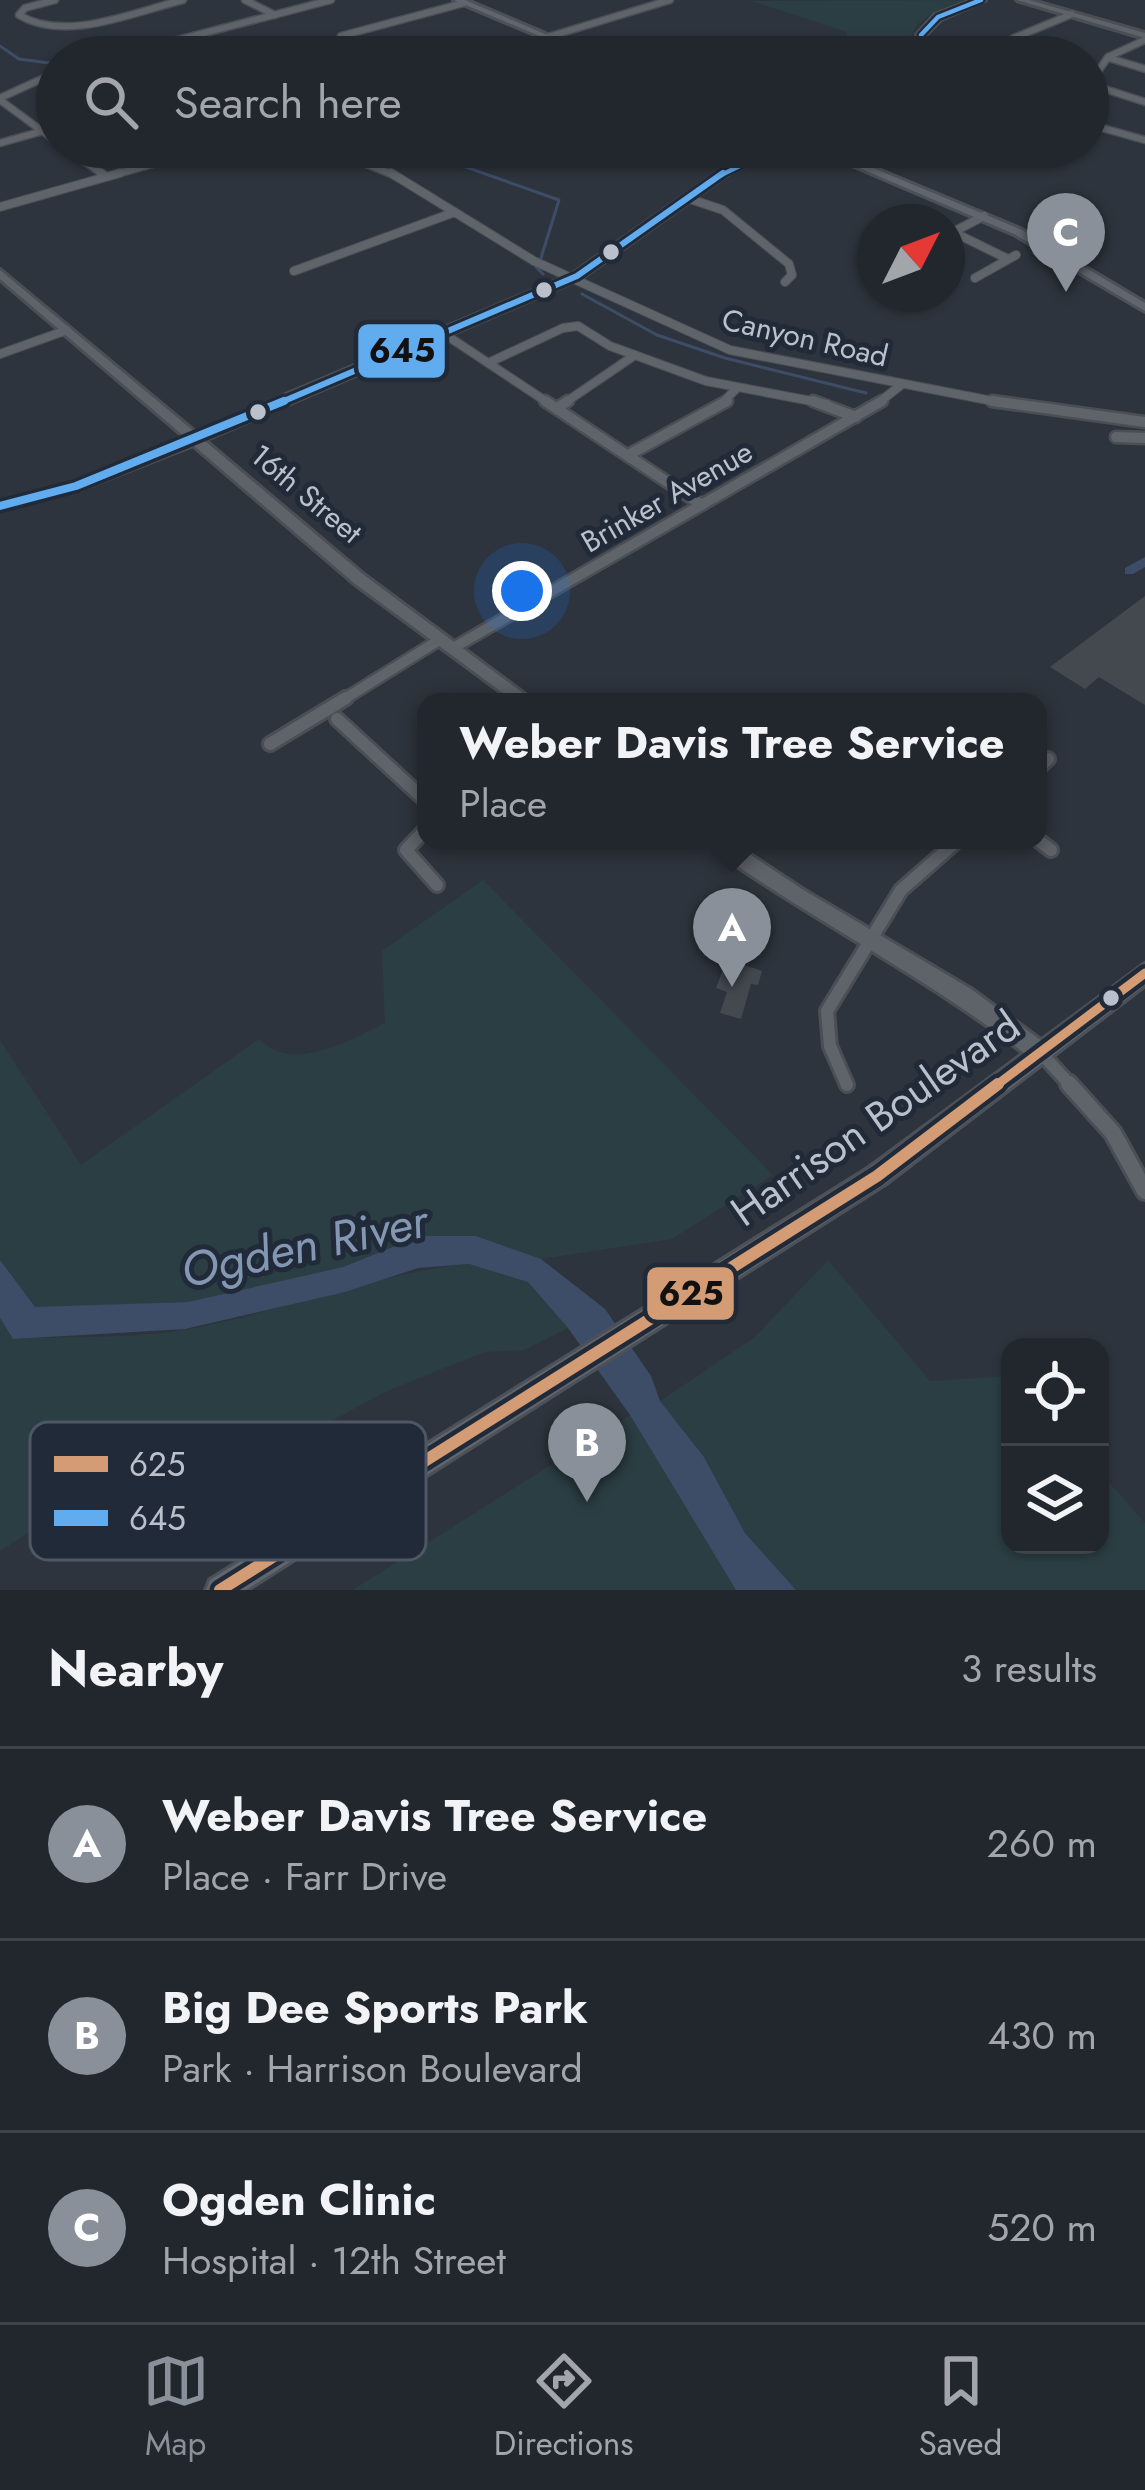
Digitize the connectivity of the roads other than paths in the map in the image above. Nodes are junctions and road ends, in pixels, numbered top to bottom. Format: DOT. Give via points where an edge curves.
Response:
graph roads {
  1 [pos="56,0"];
  2 [pos="183,0"];
  3 [pos="244,0"];
  4 [pos="332,0"];
  5 [pos="670,0"];
  6 [pos="981,0"];
  7 [pos="1021,0"];
  8 [pos="461,1"];
  9 [pos="1072,14"];
  10 [pos="275,15"];
  11 [pos="194,36"];
  12 [pos="341,36"];
  13 [pos="546,36"];
  14 [pos="551,36"];
  15 [pos="922,36"];
  16 [pos="1019,36"];
  17 [pos="1145,38"];
  18 [pos="1109,56"];
  19 [pos="1109,57"];
  20 [pos="1145,69"];
  21 [pos="36,82"];
  22 [pos="1109,91"];
  23 [pos="0,99"];
  24 [pos="1145,102"];
  25 [pos="36,126"];
  26 [pos="1109,130"];
  27 [pos="36,133"];
  28 [pos="1145,140"];
  29 [pos="0,143"];
  30 [pos="94,168"];
  31 [pos="134,168"];
  32 [pos="379,168"];
  33 [pos="732,168"];
  34 [pos="866,168"];
  35 [pos="105,176"];
  36 [pos="687,198"];
  37 [pos="0,207"];
  38 [pos="455,212"];
  39 [pos="984,216"];
  40 [pos="965,226"];
  41 [pos="965,240"];
  42 [pos="294,272"];
  43 [pos="0,273"];
  44 [pos="975,278"];
  45 [pos="570,279"];
  46 [pos="785,282"];
  47 [pos="1145,308"];
  48 [pos="67,330"];
  49 [pos="443,333"];
  50 [pos="0,355"];
  51 [pos="635,355"];
  52 [pos="488,363"];
  53 [pos="901,385"];
  54 [pos="736,389"];
  55 [pos="557,408"];
  56 [pos="856,417"];
  57 [pos="1145,422"];
  58 [pos="1116,437"];
  59 [pos="1145,438"];
  60 [pos="195,439"];
  61 [pos="630,454"];
  62 [pos="702,505"];
  63 [pos="0,506"];
  64 [pos="447,643"];
  65 [pos="514,693"];
  66 [pos="338,719"];
  67 [pos="270,744"];
  68 [pos="417,793"];
  69 [pos="417,838"];
  70 [pos="1047,847"];
  71 [pos="727,849"];
  72 [pos="948,849"];
  73 [pos="1051,850"];
  74 [pos="437,885"];
  75 [pos="869,939"];
  76 [pos="1145,973"];
  77 [pos="1042,1054"];
  78 [pos="847,1084"];
  79 [pos="1145,1191"];
  80 [pos="426,1461"];
  81 [pos="268,1560"];
  82 [pos="220,1590"];
  1 -- 2 [label="street" via="19,12 54,29"];
  3 -- 10 [label="street"];
  4 -- 10 [label="street"];
  5 -- 14 [label="street"];
  6 -- 15 [label="main road" via="926,26"];
  7 -- 9 [label="main road"];
  8 -- 12 [label="street"];
  8 -- 13 [label="main road"];
  9 -- 16 [label="street"];
  9 -- 17 [label="main road"];
  10 -- 11 [label="street"];
  17 -- 18 [label="street"];
  19 -- 20 [label="street"];
  21 -- 23 [label="street"];
  22 -- 24 [label="street"];
  23 -- 25 [label="street"];
  26 -- 28 [label="street"];
  27 -- 29 [label="street"];
  30 -- 35 [label="street"];
  31 -- 35 [label="street, Canyon Road"];
  32 -- 38 [label="street, Canyon Road"];
  33 -- 36 [label="main road"];
  34 -- 39 [label="main road"];
  35 -- 37 [label="street, Canyon Road"];
  36 -- 45 [label="main road"];
  36 -- 46 [label="street" via="723,210 789,265"];
  38 -- 42 [label="street"];
  38 -- 45 [label="street, Canyon Road"];
  39 -- 40 [label="street"];
  39 -- 47 [label="main road"];
  41 -- 44 [label="street" via="1012,257"];
  43 -- 48 [label="main road, 16th Street"];
  45 -- 49 [label="main road"];
  45 -- 53 [label="street, Canyon Road" via="730,350"];
  48 -- 50 [label="street"];
  48 -- 60 [label="main road, 16th Street"];
  49 -- 52 [label="street"];
  49 -- 60 [label="main road"];
  51 -- 52 [label="street" via="571,326"];
  51 -- 54 [label="street"];
  51 -- 55 [label="street"];
  52 -- 55 [label="street"];
  53 -- 56 [label="street, Brinker Avenue"];
  53 -- 57 [label="street, Canyon Road"];
  54 -- 56 [label="street" via="825,403"];
  54 -- 61 [label="street"];
  55 -- 61 [label="street"];
  56 -- 62 [label="street, Brinker Avenue"];
  58 -- 59 [label="street"];
  60 -- 63 [label="main road" via="90,482"];
  60 -- 64 [label="main road, 16th Street"];
  61 -- 62 [label="street"];
  62 -- 64 [label="street, Brinker Avenue"];
  64 -- 65 [label="main road, 16th Street"];
  64 -- 67 [label="street, Brinker Avenue"];
  66 -- 68 [label="street"];
  69 -- 74 [label="street" via="406,850"];
  70 -- 73 [label="street"];
  71 -- 75 [label="main road"];
  72 -- 75 [label="street" via="901,890"];
  75 -- 77 [label="main road" via="959,989"];
  75 -- 78 [label="street" via="826,1011"];
  76 -- 77 [label="main road, Harrison Boulevard"];
  77 -- 79 [label="street" via="1113,1133"];
  77 -- 80 [label="main road, Harrison Boulevard" via="877,1176"];
  81 -- 82 [label="main road, Harrison Boulevard"];
}
